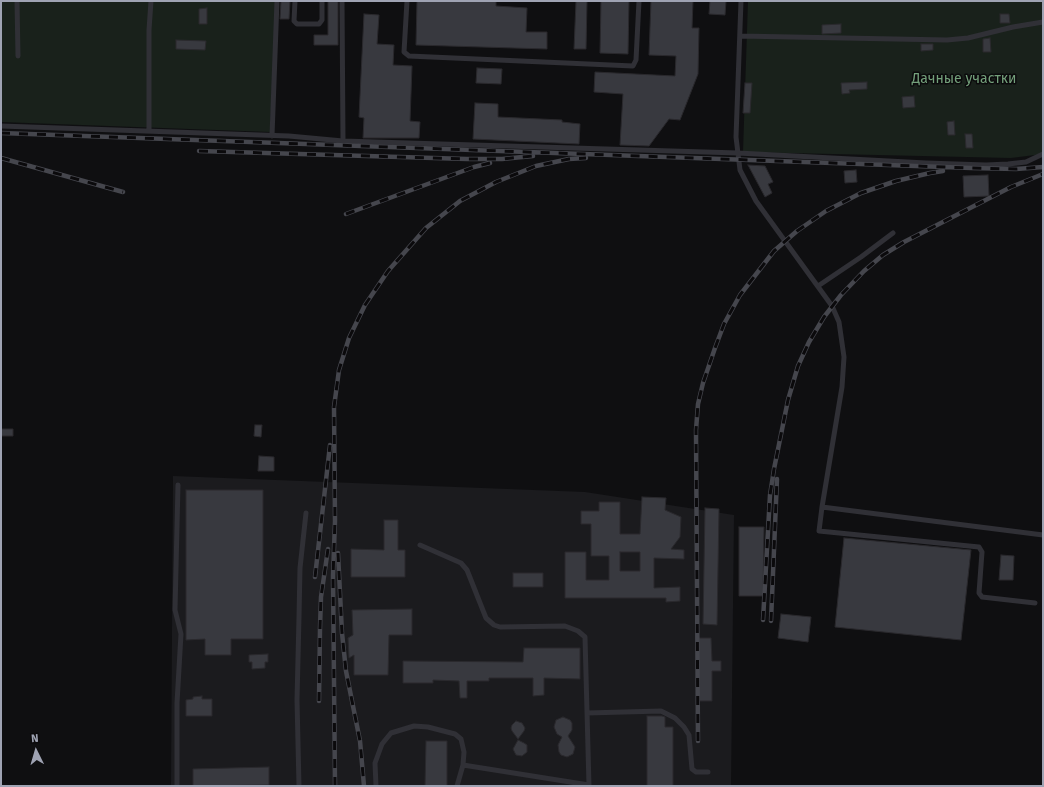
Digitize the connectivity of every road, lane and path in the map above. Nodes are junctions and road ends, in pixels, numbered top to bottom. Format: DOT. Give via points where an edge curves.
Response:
graph roads {
  1 [pos="17,1"];
  2 [pos="151,1"];
  3 [pos="277,1"];
  4 [pos="295,1"];
  5 [pos="322,1"];
  6 [pos="342,1"];
  7 [pos="407,1"];
  8 [pos="639,1"];
  9 [pos="741,1"];
  10 [pos="1043,22"];
  11 [pos="740,36"];
  12 [pos="18,56"];
  13 [pos="1,126"];
  14 [pos="149,131"];
  15 [pos="272,136"];
  16 [pos="343,141"];
  17 [pos="738,152"];
  18 [pos="1043,154"];
  19 [pos="893,233"];
  20 [pos="818,286"];
  21 [pos="178,485"];
  22 [pos="822,507"];
  23 [pos="306,513"];
  24 [pos="1043,535"];
  25 [pos="420,545"];
  26 [pos="1035,603"];
  27 [pos="587,713"];
  28 [pos="463,765"];
  29 [pos="708,772"];
  30 [pos="589,785"];
  31 [pos="177,786"];
  32 [pos="299,786"];
  33 [pos="376,786"];
  34 [pos="457,786"];
  1 -- 12 [label="lane"];
  2 -- 14 [label="lane"];
  3 -- 15 [label="lane"];
  4 -- 5 [label="lane" via="294,21 297,24 319,24 322,20"];
  6 -- 16 [label="lane"];
  7 -- 8 [label="lane" via="404,52 409,56 633,66 636,60"];
  9 -- 11 [label="lane"];
  10 -- 11 [label="lane" via="968,38 946,40"];
  11 -- 17 [label="lane" via="736,137"];
  13 -- 14 [label="lane"];
  14 -- 15 [label="lane"];
  15 -- 16 [label="lane"];
  16 -- 17 [label="lane"];
  17 -- 18 [label="lane" via="986,165 1026,162"];
  17 -- 20 [label="lane" via="740,170 753,194"];
  19 -- 20 [label="lane"];
  20 -- 22 [label="lane" via="832,306 839,322 844,358 842,387"];
  21 -- 31 [label="lane" via="175,610 181,634 177,703"];
  22 -- 24 [label="lane"];
  22 -- 26 [label="lane" via="819,531 979,547 982,552 979,593 982,597"];
  23 -- 32 [label="lane" via="300,582 297,700"];
  25 -- 27 [label="lane" via="461,563 467,570 486,618 494,625 500,628 565,626 585,637"];
  27 -- 29 [label="lane" via="661,711 675,718 689,735 692,769 696,772"];
  27 -- 30 [label="lane"];
  28 -- 30 [label="lane"];
  28 -- 33 [label="lane" via="464,752 458,736 428,727 414,726 392,733 382,744 375,763"];
  28 -- 34 [label="lane"];
}
